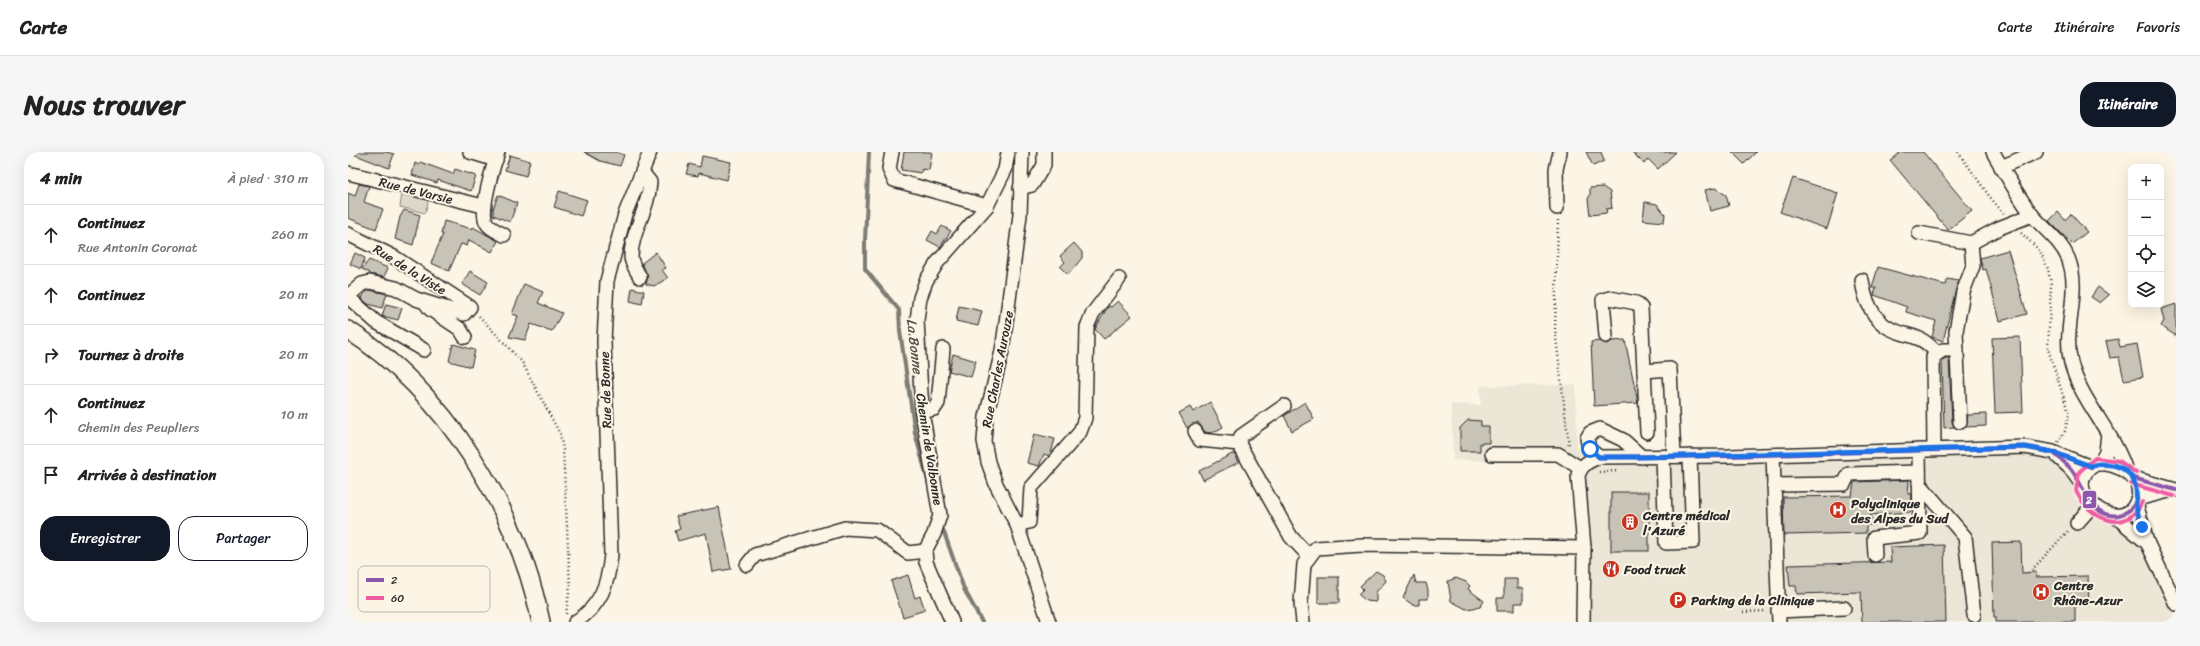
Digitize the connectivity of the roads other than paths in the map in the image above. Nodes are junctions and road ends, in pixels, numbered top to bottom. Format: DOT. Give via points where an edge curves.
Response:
graph roads {
  1 [pos="470,152"];
  2 [pos="650,152"];
  3 [pos="892,152"];
  4 [pos="1008,152"];
  5 [pos="1022,152"];
  6 [pos="1044,152"];
  7 [pos="1560,152"];
  8 [pos="1993,152"];
  9 [pos="2036,152"];
  10 [pos="497,156"];
  11 [pos="2002,168"];
  12 [pos="642,172"];
  13 [pos="348,173"];
  14 [pos="1020,188"];
  15 [pos="483,206"];
  16 [pos="987,206"];
  17 [pos="1557,208"];
  18 [pos="2032,215"];
  19 [pos="1919,233"];
  20 [pos="348,234"];
  21 [pos="504,234"];
  22 [pos="1971,243"];
  23 [pos="640,277"];
  24 [pos="1119,279"];
  25 [pos="1862,280"];
  26 [pos="348,296"];
  27 [pos="425,302"];
  28 [pos="348,330"];
  29 [pos="1606,336"];
  30 [pos="465,337"];
  31 [pos="943,349"];
  32 [pos="424,350"];
  33 [pos="1957,350"];
  34 [pos="1937,353"];
  35 [pos="1644,371"];
  36 [pos="1284,406"];
  37 [pos="922,412"];
  38 [pos="1960,422"];
  39 [pos="1195,431"];
  40 [pos="1647,432"];
  41 [pos="2108,433"];
  42 [pos="1239,444"];
  43 [pos="1934,449"];
  44 [pos="1919,450"];
  45 [pos="2052,452"];
  46 [pos="1492,454"];
  47 [pos="1773,455"];
  48 [pos="1690,456"];
  49 [pos="1599,457"];
  50 [pos="1642,457"];
  51 [pos="1668,457"];
  52 [pos="2096,465"];
  53 [pos="1583,466"];
  54 [pos="2129,474"];
  55 [pos="1919,478"];
  56 [pos="1774,485"];
  57 [pos="2082,485"];
  58 [pos="2175,490"];
  59 [pos="2137,501"];
  60 [pos="2093,505"];
  61 [pos="2114,515"];
  62 [pos="2077,523"];
  63 [pos="1017,525"];
  64 [pos="2147,542"];
  65 [pos="1584,548"];
  66 [pos="926,551"];
  67 [pos="1875,554"];
  68 [pos="1309,556"];
  69 [pos="747,566"];
  70 [pos="2176,604"];
  71 [pos="1844,608"];
  72 [pos="1974,615"];
  73 [pos="1778,616"];
  74 [pos="540,617"];
  75 [pos="570,619"];
  76 [pos="952,622"];
  77 [pos="1049,622"];
  78 [pos="1303,622"];
  79 [pos="1583,622"];
  1 -- 10 [label="street"];
  2 -- 12 [label="street, Rue de Bonne"];
  3 -- 16 [label="street" via="889,168 894,180"];
  4 -- 16 [label="street, Chemin de Valbonne" via="1005,170"];
  5 -- 14 [label="street, Rue Charles Aurouze"];
  6 -- 14 [label="street" via="1044,165 1032,185"];
  7 -- 17 [label="street" via="1556,169"];
  8 -- 11 [label="street"];
  9 -- 11 [label="street"];
  10 -- 15 [label="street"];
  11 -- 18 [label="street"];
  12 -- 23 [label="street" via="650,182 649,197 635,236 631,258"];
  12 -- 75 [label="street, Rue de Bonne" via="625,214 606,286 604,341 611,555 609,572 601,598 593,609"];
  13 -- 15 [label="street, Rue de Varsie"];
  14 -- 63 [label="street, Rue Charles Aurouze" via="1020,216 1007,316 1002,351 986,417 984,441 996,484"];
  15 -- 21 [label="street" via="486,222 491,228"];
  16 -- 37 [label="street, Chemin de Valbonne" via="937,263 926,281 920,298 917,320"];
  18 -- 22 [label="street"];
  18 -- 41 [label="street" via="2059,243 2070,264 2073,295 2067,345 2071,363 2084,394"];
  19 -- 22 [label="street"];
  20 -- 27 [label="street, Rue de la Viste" via="394,257 470,307 464,314"];
  22 -- 33 [label="street" via="1973,266 1963,292 1956,331"];
  24 -- 63 [label="street" via="1093,313 1087,327 1085,418 1080,432 1031,488 1028,522"];
  25 -- 34 [label="street" via="1868,306 1889,328 1919,337"];
  26 -- 27 [label="street" via="362,284 370,282 396,288"];
  26 -- 32 [label="street" via="376,322"];
  27 -- 30 [label="street"];
  28 -- 74 [label="main road" via="379,352 407,377 468,452 485,478 509,526"];
  29 -- 35 [label="street" via="1603,300 1610,298 1636,303 1641,308"];
  31 -- 37 [label="street" via="938,403 934,409"];
  33 -- 34 [label="street" via="1943,350"];
  33 -- 38 [label="street"];
  34 -- 43 [label="street" via="1933,357"];
  35 -- 40 [label="street"];
  35 -- 51 [label="street" via="1670,369"];
  36 -- 42 [label="street" via="1241,436"];
  37 -- 66 [label="street, Chemin de Valbonne" via="940,515"];
  39 -- 42 [label="street" via="1200,440"];
  41 -- 52 [label="street" via="2106,452"];
  41 -- 54 [label="street"];
  42 -- 68 [label="street" via="1292,537"];
  43 -- 44 [label="street"];
  43 -- 45 [label="street" via="2025,447"];
  44 -- 47 [label="street"];
  44 -- 55 [label="street"];
  45 -- 52 [label="street"];
  45 -- 57 [label="street" via="2070,468"];
  46 -- 53 [label="street" via="1558,454"];
  47 -- 48 [label="street"];
  47 -- 56 [label="street"];
  48 -- 51 [label="street"];
  48 -- 51 [label="street" via="1693,542 1666,542"];
  49 -- 50 [label="street"];
  49 -- 50 [label="street" via="1590,449 1587,438 1594,430 1600,429 1623,440"];
  49 -- 53 [label="street"];
  50 -- 51 [label="street"];
  52 -- 54 [label="street" via="2117,466"];
  52 -- 57 [label="street" via="2084,475"];
  53 -- 65 [label="street" via="1578,475"];
  54 -- 58 [label="street"];
  54 -- 59 [label="street" via="2136,484"];
  55 -- 56 [label="street" via="1849,474 1844,484"];
  55 -- 67 [label="street" via="1920,533 1874,538"];
  55 -- 72 [label="street" via="1965,537"];
  56 -- 73 [label="street"];
  57 -- 60 [label="street" via="2085,495"];
  58 -- 59 [label="street"];
  59 -- 61 [label="street" via="2125,513"];
  59 -- 64 [label="street"];
  60 -- 61 [label="street"];
  60 -- 62 [label="street"];
  61 -- 64 [label="street"];
  63 -- 77 [label="street, Rue Charles Aurouze"];
  64 -- 70 [label="street"];
  65 -- 68 [label="street" via="1362,545 1316,548"];
  65 -- 79 [label="street"];
  66 -- 69 [label="street" via="908,553 877,530 845,528 755,556"];
  66 -- 76 [label="street" via="926,562"];
  68 -- 78 [label="street" via="1304,564 1301,603"];
  71 -- 73 [label="street"];
}
